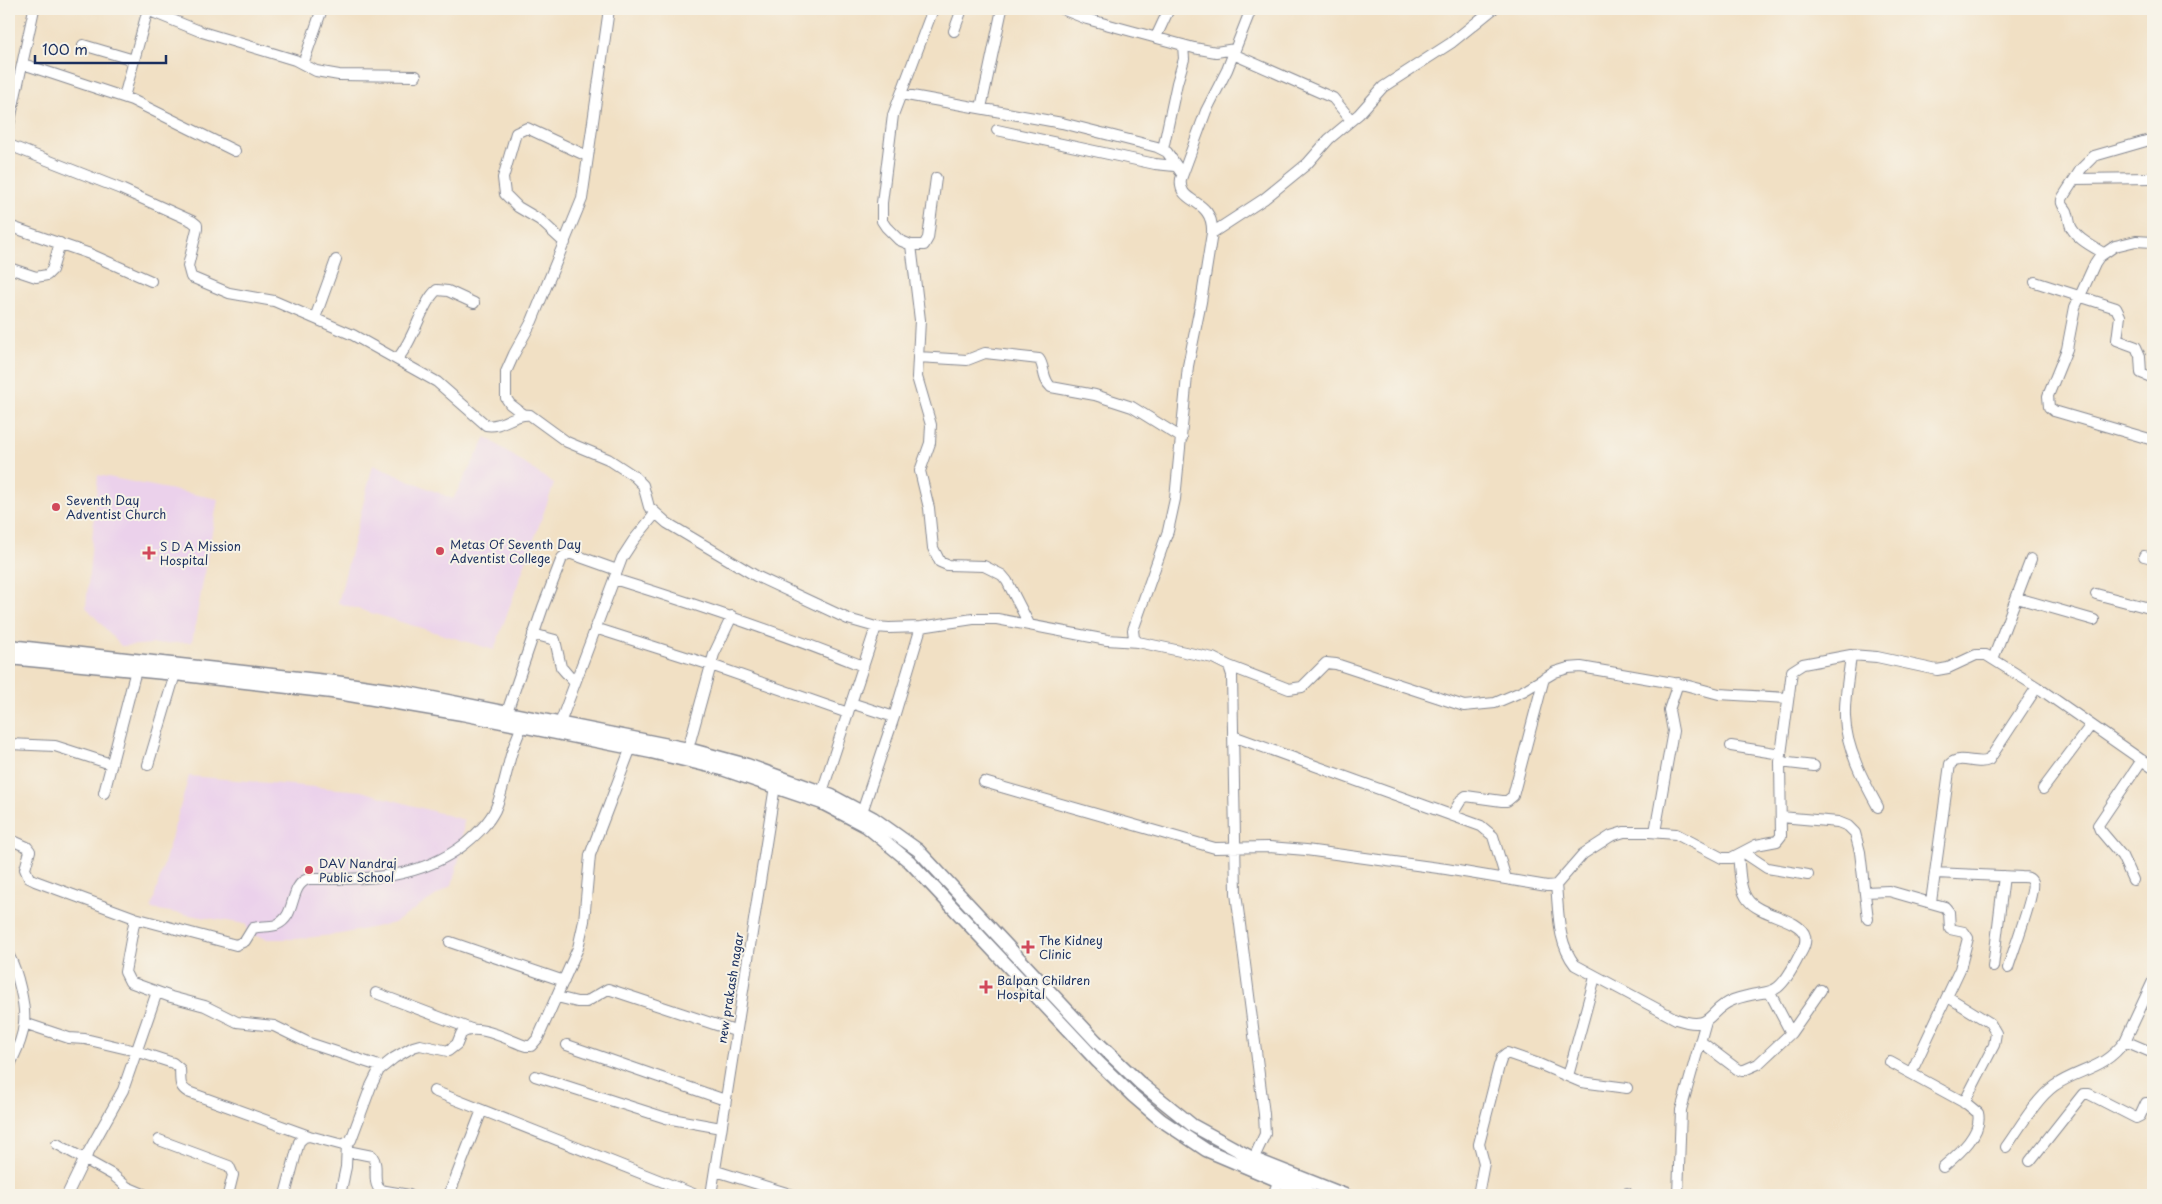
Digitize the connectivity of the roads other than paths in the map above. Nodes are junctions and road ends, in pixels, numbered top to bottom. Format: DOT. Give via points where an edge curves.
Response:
graph roads {
  1 [pos="34,9"];
  2 [pos="147,9"];
  3 [pos="322,9"];
  4 [pos="609,9"];
  5 [pos="933,9"];
  6 [pos="962,9"];
  7 [pos="1002,9"];
  8 [pos="1062,9"];
  9 [pos="1169,9"];
  10 [pos="1251,9"];
  11 [pos="1493,9"];
  12 [pos="954,30"];
  13 [pos="1156,37"];
  14 [pos="83,45"];
  15 [pos="1182,45"];
  16 [pos="1234,51"];
  17 [pos="134,60"];
  18 [pos="23,64"];
  19 [pos="303,64"];
  20 [pos="416,76"];
  21 [pos="901,94"];
  22 [pos="124,97"];
  23 [pos="981,108"];
  24 [pos="1352,120"];
  25 [pos="9,125"];
  26 [pos="997,130"];
  27 [pos="2153,139"];
  28 [pos="9,145"];
  29 [pos="1163,149"];
  30 [pos="235,150"];
  31 [pos="587,156"];
  32 [pos="1175,166"];
  33 [pos="1182,174"];
  34 [pos="936,178"];
  35 [pos="2153,178"];
  36 [pos="2075,179"];
  37 [pos="9,226"];
  38 [pos="1212,233"];
  39 [pos="565,242"];
  40 [pos="2153,242"];
  41 [pos="60,243"];
  42 [pos="911,245"];
  43 [pos="2103,253"];
  44 [pos="336,260"];
  45 [pos="9,268"];
  46 [pos="151,281"];
  47 [pos="2035,282"];
  48 [pos="2080,296"];
  49 [pos="474,303"];
  50 [pos="316,318"];
  51 [pos="918,357"];
  52 [pos="397,359"];
  53 [pos="2153,378"];
  54 [pos="524,414"];
  55 [pos="1182,438"];
  56 [pos="2153,440"];
  57 [pos="655,514"];
  58 [pos="2031,559"];
  59 [pos="615,575"];
  60 [pos="2096,594"];
  61 [pos="2017,598"];
  62 [pos="2153,609"];
  63 [pos="732,616"];
  64 [pos="2094,620"];
  65 [pos="1029,624"];
  66 [pos="921,627"];
  67 [pos="595,628"];
  68 [pos="876,628"];
  69 [pos="533,634"];
  70 [pos="1138,642"];
  71 [pos="9,646"];
  72 [pos="1852,655"];
  73 [pos="9,658"];
  74 [pos="1994,659"];
  75 [pos="711,665"];
  76 [pos="863,666"];
  77 [pos="1229,666"];
  78 [pos="136,670"];
  79 [pos="175,674"];
  80 [pos="1544,678"];
  81 [pos="574,682"];
  82 [pos="1678,684"];
  83 [pos="2037,687"];
  84 [pos="1788,698"];
  85 [pos="849,708"];
  86 [pos="507,712"];
  87 [pos="894,717"];
  88 [pos="560,723"];
  89 [pos="2091,725"];
  90 [pos="522,726"];
  91 [pos="1233,736"];
  92 [pos="632,743"];
  93 [pos="9,744"];
  94 [pos="1731,746"];
  95 [pos="688,749"];
  96 [pos="1781,758"];
  97 [pos="2142,760"];
  98 [pos="112,764"];
  99 [pos="148,765"];
  100 [pos="1814,766"];
  101 [pos="2153,768"];
  102 [pos="984,782"];
  103 [pos="776,786"];
  104 [pos="2044,789"];
  105 [pos="822,792"];
  106 [pos="104,793"];
  107 [pos="1878,807"];
  108 [pos="862,812"];
  109 [pos="1452,815"];
  110 [pos="1781,816"];
  111 [pos="1655,832"];
  112 [pos="9,839"];
  113 [pos="1235,847"];
  114 [pos="1740,854"];
  115 [pos="1935,873"];
  116 [pos="1808,875"];
  117 [pos="2004,876"];
  118 [pos="1506,879"];
  119 [pos="2133,880"];
  120 [pos="1556,885"];
  121 [pos="1865,892"];
  122 [pos="1932,902"];
  123 [pos="135,918"];
  124 [pos="1868,919"];
  125 [pos="450,942"];
  126 [pos="9,956"];
  127 [pos="1993,967"];
  128 [pos="2008,968"];
  129 [pos="1595,977"];
  130 [pos="564,981"];
  131 [pos="2153,981"];
  132 [pos="1822,990"];
  133 [pos="157,992"];
  134 [pos="376,993"];
  135 [pos="1770,993"];
  136 [pos="557,997"];
  137 [pos="1948,997"];
  138 [pos="1706,1021"];
  139 [pos="24,1023"];
  140 [pos="471,1029"];
  141 [pos="735,1031"];
  142 [pos="1790,1033"];
  143 [pos="1700,1041"];
  144 [pos="2125,1041"];
  145 [pos="567,1045"];
  146 [pos="136,1051"];
  147 [pos="2153,1053"];
  148 [pos="1890,1062"];
  149 [pos="9,1067"];
  150 [pos="382,1067"];
  151 [pos="1911,1073"];
  152 [pos="535,1076"];
  153 [pos="1568,1076"];
  154 [pos="1627,1088"];
  155 [pos="434,1091"];
  156 [pos="726,1100"];
  157 [pos="1964,1103"];
  158 [pos="2153,1103"];
  159 [pos="482,1110"];
  160 [pos="721,1128"];
  161 [pos="309,1136"];
  162 [pos="159,1140"];
  163 [pos="57,1144"];
  164 [pos="347,1147"];
  165 [pos="2006,1147"];
  166 [pos="84,1160"];
  167 [pos="2030,1161"];
  168 [pos="1251,1164"];
  169 [pos="1943,1167"];
  170 [pos="716,1171"];
  171 [pos="1280,1176"];
  172 [pos="67,1195"];
  173 [pos="146,1195"];
  174 [pos="228,1195"];
  175 [pos="285,1195"];
  176 [pos="340,1195"];
  177 [pos="409,1195"];
  178 [pos="449,1195"];
  179 [pos="696,1195"];
  180 [pos="710,1195"];
  181 [pos="793,1195"];
  182 [pos="1273,1195"];
  183 [pos="1312,1195"];
  184 [pos="1345,1195"];
  185 [pos="1478,1195"];
  186 [pos="1678,1195"];
  1 -- 18 [label="street"];
  2 -- 17 [label="street"];
  2 -- 19 [label="street" via="202,32"];
  3 -- 19 [label="street"];
  4 -- 31 [label="street"];
  5 -- 21 [label="street"];
  6 -- 12 [label="street"];
  7 -- 23 [label="street"];
  8 -- 13 [label="street"];
  9 -- 13 [label="street"];
  10 -- 16 [label="street"];
  11 -- 24 [label="street" via="1451,43 1383,87"];
  13 -- 15 [label="street"];
  14 -- 17 [label="street"];
  15 -- 16 [label="street" via="1216,52"];
  15 -- 29 [label="street" via="1184,59"];
  16 -- 24 [label="street" via="1334,98"];
  16 -- 33 [label="street"];
  17 -- 22 [label="street"];
  18 -- 22 [label="street"];
  18 -- 25 [label="street"];
  19 -- 20 [label="street" via="316,71 339,75"];
  21 -- 23 [label="street"];
  21 -- 42 [label="street" via="891,128 882,221 893,236"];
  22 -- 30 [label="street"];
  23 -- 29 [label="street" via="1069,124"];
  24 -- 38 [label="street" via="1264,200"];
  26 -- 32 [label="street"];
  27 -- 36 [label="street" via="2094,156"];
  28 -- 50 [label="street" via="122,189 192,221 198,229 188,266 191,277 229,293 274,301"];
  29 -- 32 [label="street"];
  31 -- 39 [label="street" via="582,200"];
  31 -- 39 [label="street" via="527,128 522,129 516,132 503,178 505,194 511,201"];
  32 -- 33 [label="street"];
  33 -- 38 [label="street" via="1182,192 1205,208"];
  34 -- 42 [label="street" via="928,238 924,245"];
  35 -- 36 [label="street"];
  36 -- 43 [label="street" via="2063,197 2062,207 2078,237"];
  37 -- 41 [label="street"];
  38 -- 55 [label="street" via="1188,366"];
  39 -- 54 [label="street" via="528,330 506,372 506,398"];
  40 -- 43 [label="street" via="2136,241"];
  41 -- 45 [label="street" via="52,270 47,275 36,277"];
  41 -- 46 [label="street"];
  42 -- 51 [label="street" via="920,320"];
  43 -- 48 [label="street"];
  44 -- 50 [label="street"];
  47 -- 48 [label="street"];
  48 -- 53 [label="street" via="2116,308 2120,316 2117,340 2136,347 2141,374"];
  48 -- 56 [label="street" via="2067,349 2048,396 2049,407"];
  49 -- 52 [label="street" via="448,291 437,290 408,346"];
  50 -- 52 [label="street"];
  51 -- 55 [label="street" via="967,360 985,353 1035,358 1042,362 1042,372 1051,386 1132,407"];
  51 -- 65 [label="street" via="918,385 931,425 930,442 920,471 936,556 946,565 984,566 1002,575"];
  52 -- 54 [label="street" via="437,382 486,425 499,425"];
  54 -- 57 [label="street" via="567,442 628,471 643,485 649,507"];
  55 -- 70 [label="street" via="1168,531 1135,623 1134,638"];
  57 -- 59 [label="street" via="627,548"];
  57 -- 68 [label="street" via="756,576 848,620"];
  58 -- 61 [label="street"];
  59 -- 63 [label="street"];
  59 -- 67 [label="street"];
  59 -- 69 [label="street" via="567,554 562,558"];
  60 -- 62 [label="street"];
  61 -- 64 [label="street"];
  61 -- 74 [label="street"];
  63 -- 75 [label="street"];
  63 -- 76 [label="street"];
  65 -- 66 [label="street" via="984,618"];
  65 -- 70 [label="street" via="1107,640"];
  66 -- 68 [label="street"];
  66 -- 87 [label="street"];
  67 -- 75 [label="street"];
  67 -- 81 [label="street"];
  68 -- 76 [label="street"];
  69 -- 81 [label="street" via="555,640 561,667"];
  69 -- 86 [label="street"];
  70 -- 77 [label="street" via="1204,656"];
  71 -- 86 [label="main road" via="335,682"];
  72 -- 74 [label="street" via="1884,658 1937,670 1976,655"];
  72 -- 84 [label="street" via="1796,668 1791,676"];
  72 -- 107 [label="street" via="1844,715 1846,730"];
  73 -- 78 [label="main road"];
  74 -- 83 [label="street"];
  75 -- 85 [label="street"];
  75 -- 95 [label="street"];
  76 -- 85 [label="street"];
  77 -- 80 [label="street" via="1289,689 1302,687 1326,663 1336,664 1464,706 1494,703"];
  77 -- 91 [label="street" via="1233,683"];
  78 -- 79 [label="main road"];
  78 -- 98 [label="street"];
  79 -- 90 [label="main road" via="332,692"];
  79 -- 99 [label="street"];
  80 -- 82 [label="street" via="1568,668 1580,667"];
  80 -- 109 [label="street" via="1513,796 1507,801 1466,796"];
  81 -- 88 [label="street"];
  82 -- 84 [label="street" via="1719,694"];
  82 -- 111 [label="street" via="1669,710 1673,731"];
  83 -- 89 [label="street"];
  83 -- 115 [label="street" via="1989,760 1980,763 1957,760 1950,764"];
  84 -- 96 [label="street"];
  85 -- 87 [label="street"];
  85 -- 105 [label="street"];
  86 -- 88 [label="main road"];
  87 -- 108 [label="street"];
  88 -- 92 [label="main road"];
  89 -- 97 [label="street"];
  89 -- 104 [label="street"];
  90 -- 92 [label="main road"];
  90 -- 123 [label="street" via="500,800 485,827 462,846 427,867 367,879 302,881 298,884 292,909 281,921 276,925 253,928 245,941 236,945"];
  91 -- 109 [label="street"];
  91 -- 113 [label="street"];
  92 -- 95 [label="main road"];
  92 -- 103 [label="main road"];
  92 -- 130 [label="street" via="590,855 581,935"];
  93 -- 98 [label="street" via="55,746"];
  94 -- 96 [label="street"];
  95 -- 105 [label="main road" via="747,765"];
  96 -- 100 [label="street"];
  96 -- 110 [label="street"];
  97 -- 101 [label="street"];
  97 -- 119 [label="street" via="2098,825 2122,856"];
  98 -- 106 [label="street"];
  102 -- 113 [label="street" via="1215,848"];
  103 -- 141 [label="street, new prakash nagar"];
  103 -- 168 [label="main road" via="849,816 895,848 1133,1096 1191,1142"];
  105 -- 108 [label="main road"];
  108 -- 168 [label="main road" via="918,850 1096,1041 1140,1083"];
  109 -- 118 [label="street" via="1481,826 1493,836"];
  110 -- 114 [label="street" via="1781,836 1777,841 1756,845"];
  110 -- 121 [label="street" via="1848,826 1858,842"];
  111 -- 114 [label="street" via="1681,836 1722,858"];
  111 -- 120 [label="street" via="1624,832 1611,836 1583,854"];
  112 -- 123 [label="street" via="30,851 25,869 29,878"];
  113 -- 118 [label="street" via="1314,851"];
  113 -- 168 [label="street" via="1236,903 1264,1114 1264,1134"];
  114 -- 116 [label="street" via="1767,868"];
  114 -- 135 [label="street" via="1743,891 1747,899 1758,909 1798,925 1805,938 1787,979"];
  115 -- 117 [label="street"];
  115 -- 122 [label="street"];
  117 -- 127 [label="street"];
  117 -- 128 [label="street" via="2029,878 2033,888"];
  118 -- 120 [label="street"];
  120 -- 129 [label="street" via="1564,947 1575,965"];
  121 -- 122 [label="street" via="1889,891"];
  121 -- 124 [label="street"];
  122 -- 137 [label="street" via="1947,908 1950,930 1964,932 1968,938 1963,962"];
  123 -- 133 [label="street" via="126,977 130,982"];
  125 -- 130 [label="street"];
  126 -- 139 [label="street"];
  129 -- 138 [label="street" via="1676,1020 1695,1024"];
  129 -- 153 [label="street"];
  130 -- 136 [label="street"];
  131 -- 144 [label="street"];
  132 -- 142 [label="street"];
  133 -- 146 [label="street"];
  133 -- 150 [label="street" via="206,1006 237,1022 274,1026 317,1046"];
  134 -- 140 [label="street"];
  135 -- 138 [label="street" via="1731,1000"];
  135 -- 142 [label="street"];
  136 -- 140 [label="street" via="531,1046"];
  136 -- 141 [label="street" via="586,1002 608,989"];
  137 -- 151 [label="street"];
  137 -- 157 [label="street" via="1990,1023 1996,1033 1994,1045"];
  138 -- 143 [label="street"];
  139 -- 146 [label="street" via="69,1038"];
  139 -- 149 [label="street"];
  140 -- 150 [label="street" via="461,1034 457,1044 448,1051 420,1045"];
  141 -- 156 [label="street, new prakash nagar"];
  142 -- 143 [label="street" via="1758,1064 1742,1071"];
  143 -- 186 [label="street" via="1681,1110"];
  144 -- 147 [label="street"];
  144 -- 165 [label="street" via="2101,1063 2052,1087"];
  145 -- 156 [label="street"];
  146 -- 161 [label="street" via="178,1066 182,1088 188,1092"];
  146 -- 166 [label="street" via="119,1098"];
  148 -- 151 [label="street"];
  150 -- 164 [label="street" via="375,1075"];
  151 -- 157 [label="street"];
  152 -- 160 [label="street" via="666,1118"];
  153 -- 154 [label="street" via="1590,1084"];
  153 -- 185 [label="street" via="1515,1055 1507,1053 1502,1057 1479,1144 1484,1163"];
  155 -- 159 [label="street"];
  156 -- 160 [label="street, new prakash nagar"];
  157 -- 169 [label="street" via="1978,1113 1978,1124 1962,1150"];
  158 -- 167 [label="street" via="2146,1103 2136,1118 2084,1094"];
  159 -- 178 [label="street"];
  159 -- 179 [label="street"];
  160 -- 170 [label="street, new prakash nagar"];
  161 -- 164 [label="street"];
  161 -- 175 [label="street" via="304,1137 296,1148"];
  162 -- 174 [label="street" via="229,1166 233,1175"];
  163 -- 166 [label="street"];
  164 -- 176 [label="street"];
  164 -- 177 [label="street" via="372,1156 376,1166 375,1180 380,1190"];
  166 -- 172 [label="street"];
  166 -- 173 [label="street"];
  168 -- 171 [label="main road"];
  170 -- 180 [label="street, new prakash nagar"];
  170 -- 181 [label="street"];
  171 -- 182 [label="street"];
  171 -- 183 [label="main road"];
  171 -- 184 [label="main road"];
}
